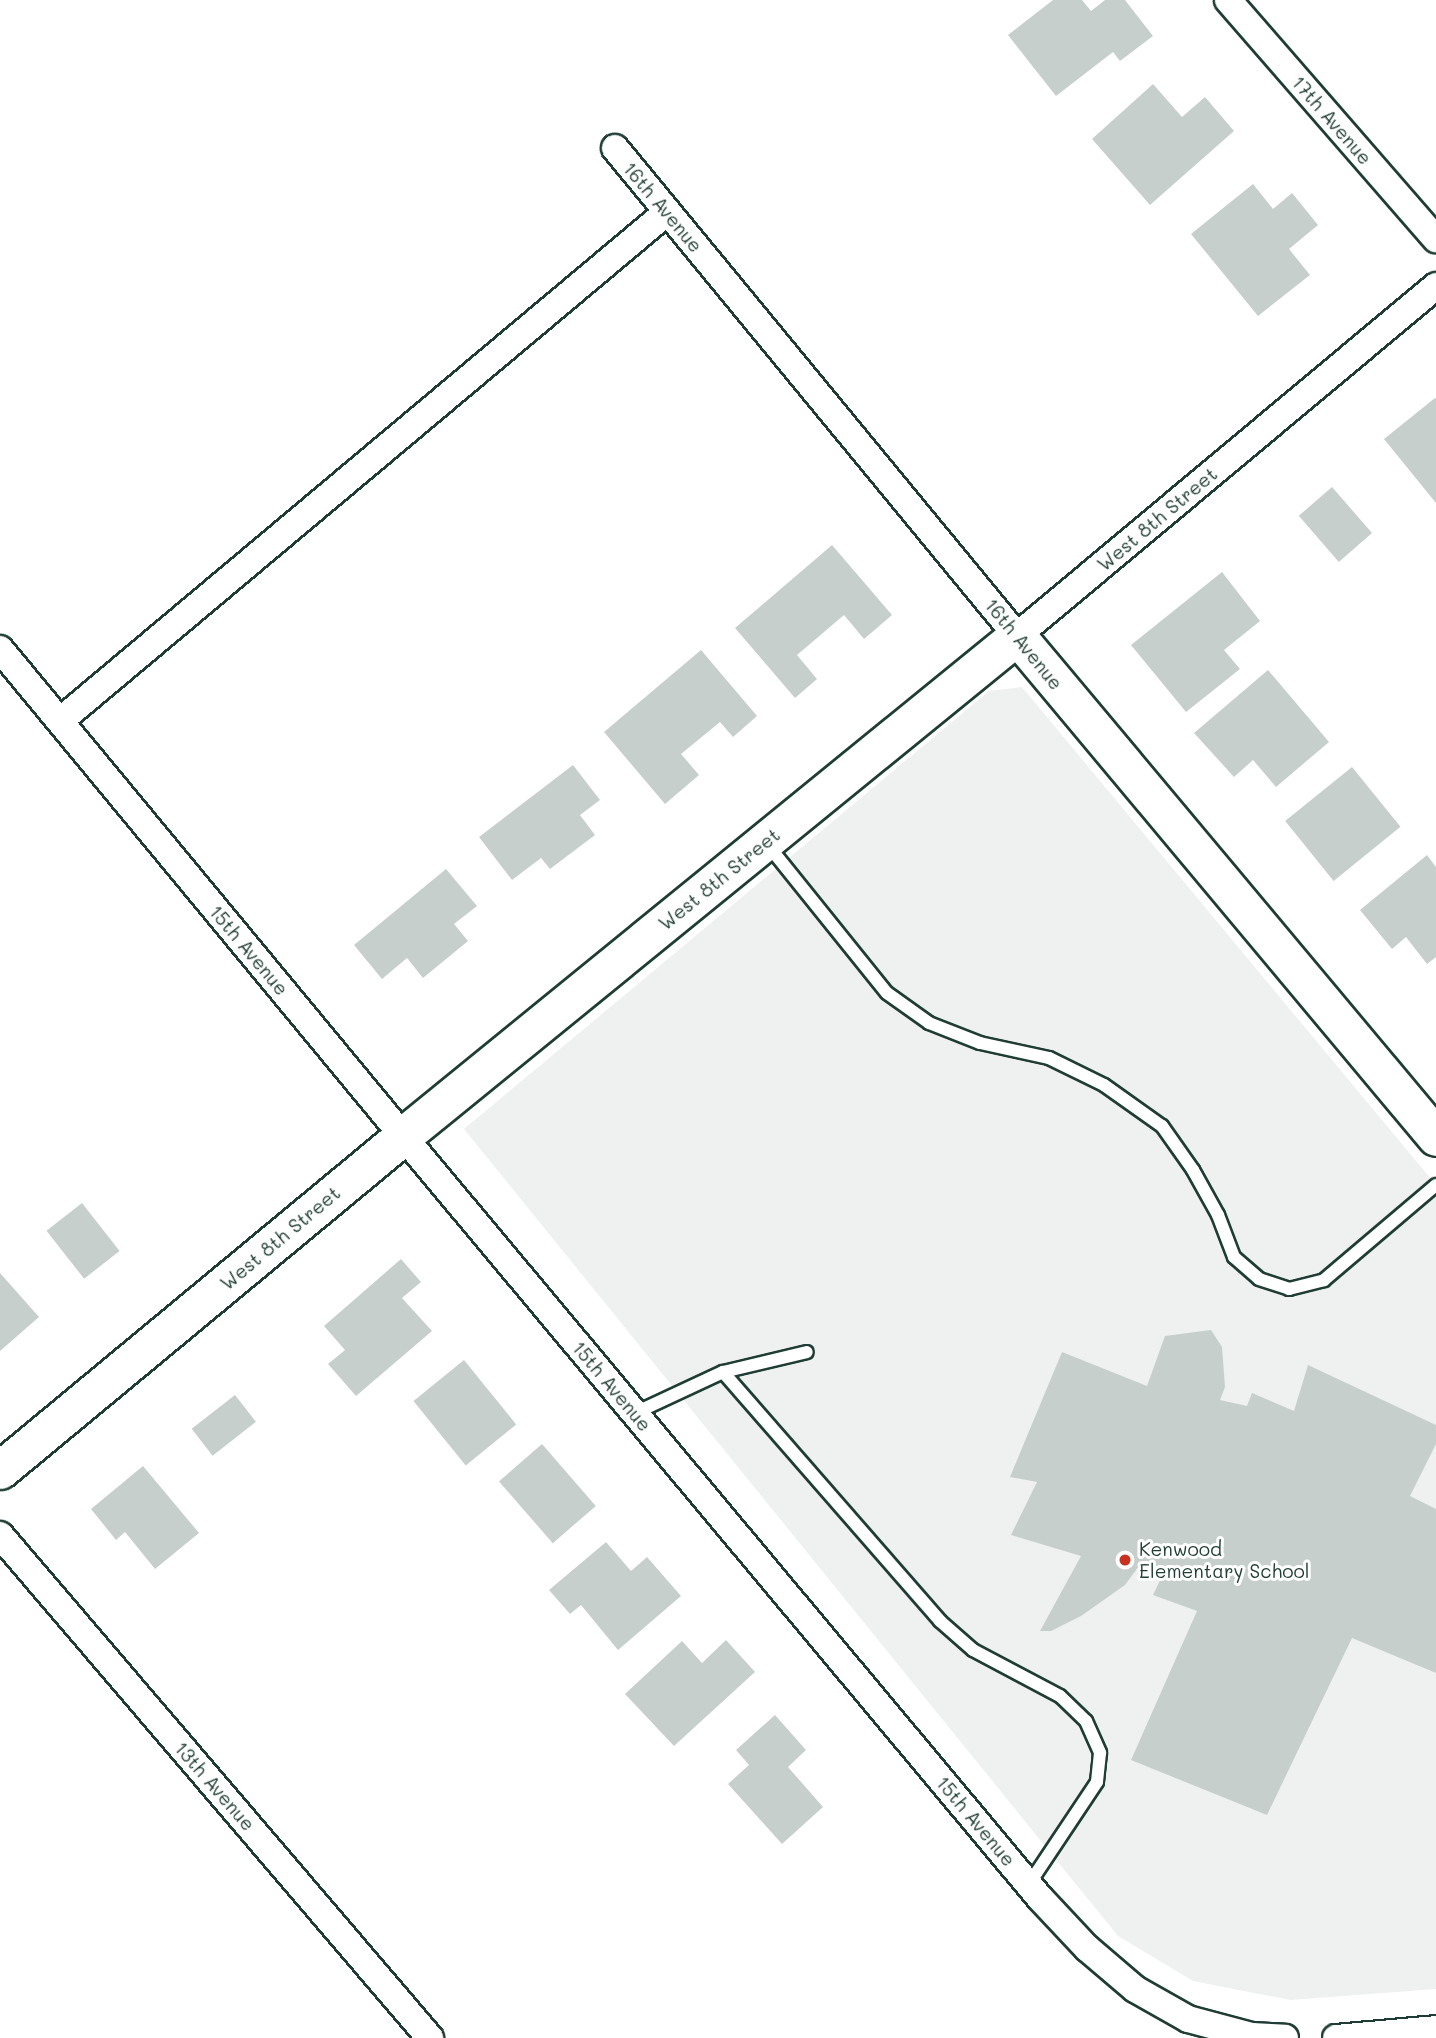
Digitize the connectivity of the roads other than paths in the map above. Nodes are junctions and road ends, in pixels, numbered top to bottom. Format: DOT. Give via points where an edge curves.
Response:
graph roads {
  1 [pos="1228,0"];
  2 [pos="615,148"];
  3 [pos="667,212"];
  4 [pos="1436,239"];
  5 [pos="1436,286"];
  6 [pos="1017,636"];
  7 [pos="0,649"];
  8 [pos="60,722"];
  9 [pos="764,841"];
  10 [pos="403,1136"];
  11 [pos="1436,1137"];
  12 [pos="1436,1185"];
  13 [pos="807,1352"];
  14 [pos="723,1372"];
  15 [pos="635,1413"];
  16 [pos="0,1470"];
  17 [pos="0,1535"];
  18 [pos="1029,1884"];
  19 [pos="1436,2029"];
  20 [pos="430,2038"];
  21 [pos="1285,2038"];
  22 [pos="1336,2038"];
  1 -- 4 [label="street, 17th Avenue"];
  2 -- 3 [label="street, 16th Avenue"];
  3 -- 6 [label="street, 16th Avenue"];
  3 -- 8 [label="street"];
  5 -- 6 [label="street, West 8th Street"];
  6 -- 9 [label="street, West 8th Street"];
  6 -- 11 [label="street, 16th Avenue"];
  7 -- 8 [label="street, 15th Avenue"];
  8 -- 10 [label="street, 15th Avenue"];
  9 -- 10 [label="street, West 8th Street"];
  9 -- 12 [label="lane" via="887,993 929,1023 979,1043 1049,1058 1104,1086 1162,1126 1219,1215 1234,1256 1259,1279 1289,1289 1324,1280"];
  10 -- 15 [label="street, 15th Avenue"];
  10 -- 16 [label="street, West 8th Street"];
  13 -- 14 [label="lane"];
  14 -- 15 [label="lane"];
  14 -- 18 [label="lane" via="940,1620 973,1650 1060,1696 1086,1721 1100,1753 1097,1782"];
  15 -- 18 [label="street, 15th Avenue"];
  17 -- 20 [label="street, 13th Avenue"];
  18 -- 21 [label="street, 15th Avenue" via="1087,1948 1135,1989 1188,2019 1252,2036"];
  19 -- 22 [label="street"];
}
